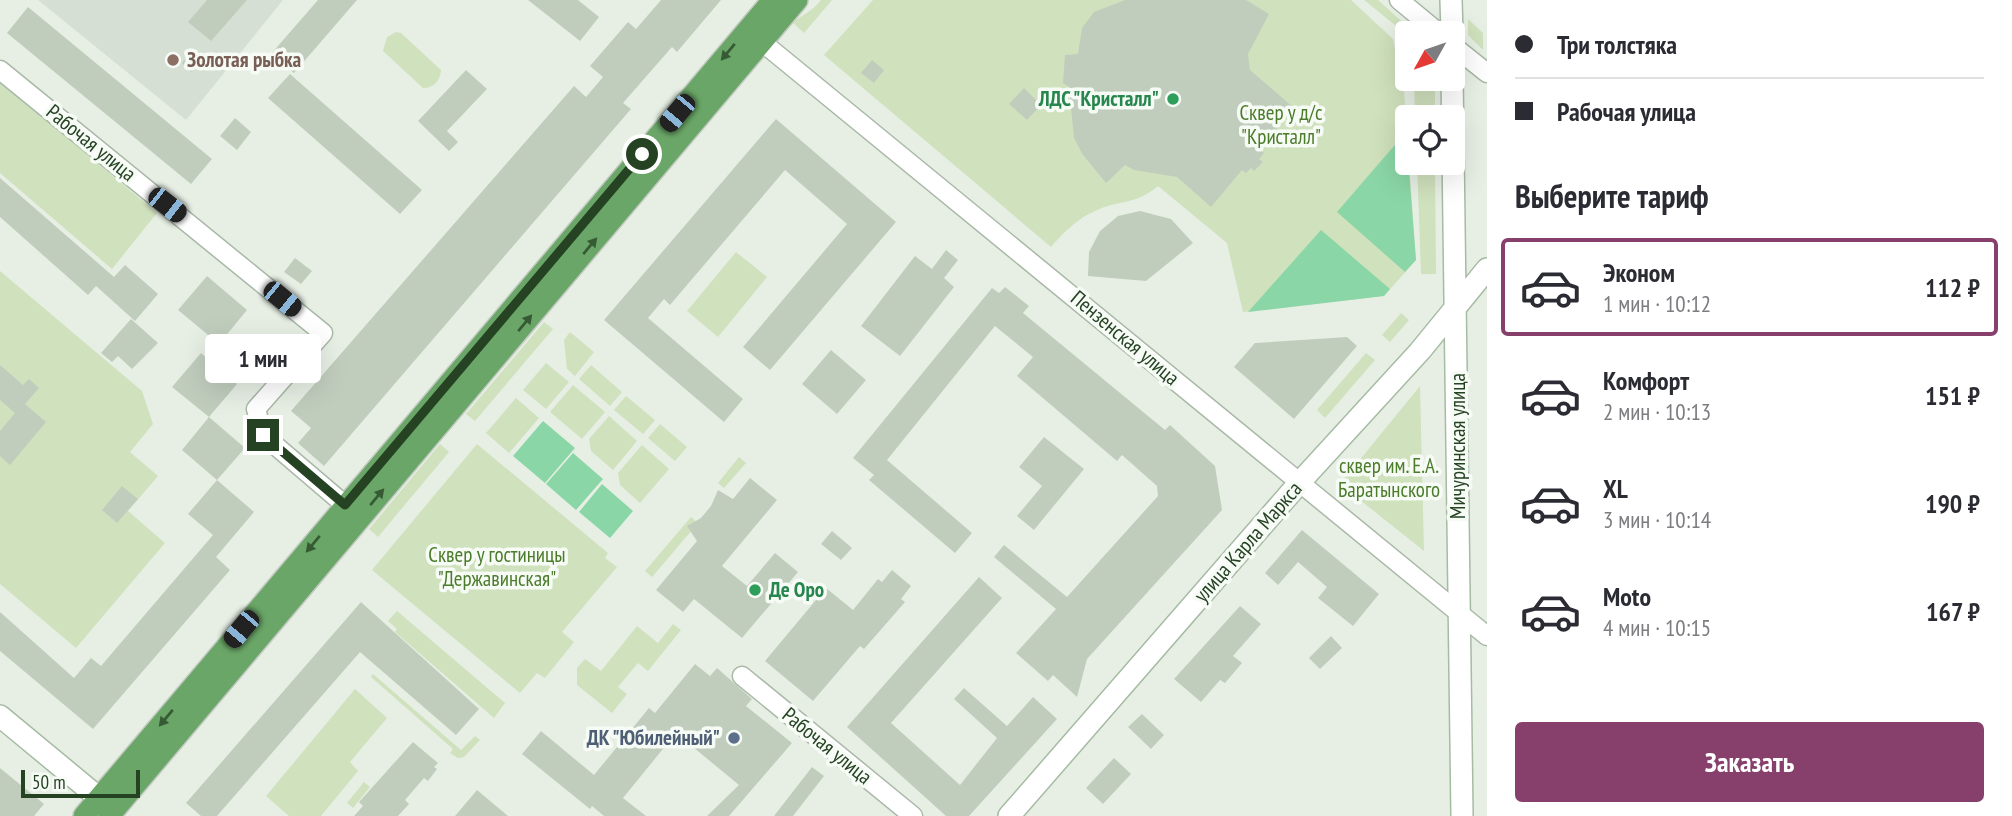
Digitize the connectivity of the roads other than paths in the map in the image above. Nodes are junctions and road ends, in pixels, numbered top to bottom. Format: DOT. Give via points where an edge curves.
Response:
graph roads {
  1 [pos="772,0"];
  2 [pos="797,0"];
  3 [pos="1399,0"];
  4 [pos="1451,0"];
  5 [pos="1424,21"];
  6 [pos="1451,21"];
  7 [pos="754,36"];
  8 [pos="1465,55"];
  9 [pos="0,70"];
  10 [pos="1487,72"];
  11 [pos="1452,91"];
  12 [pos="1487,269"];
  13 [pos="1456,306"];
  14 [pos="1300,482"];
  15 [pos="345,505"];
  16 [pos="1460,613"];
  17 [pos="1487,636"];
  18 [pos="742,676"];
  19 [pos="0,716"];
  20 [pos="110,810"];
  21 [pos="84,816"];
  22 [pos="913,816"];
  23 [pos="1009,816"];
  24 [pos="1462,816"];
  1 -- 7 [label="main road"];
  2 -- 7 [label="main road"];
  3 -- 5 [label="street"];
  4 -- 6 [label="main road"];
  7 -- 14 [label="street, Пензенская улица"];
  7 -- 15 [label="main road, one-way"];
  20 -- 7 [label="main road, one-way"];
  8 -- 10 [label="street"];
  9 -- 15 [label="street, Рабочая улица" via="323,333 256,410 263,435"];
  11 -- 13 [label="main road, Мичуринская улица"];
  12 -- 13 [label="main road, улица Карла Маркса"];
  13 -- 14 [label="main road, улица Карла Маркса"];
  13 -- 16 [label="main road, Мичуринская улица"];
  14 -- 16 [label="street, Пензенская улица"];
  14 -- 23 [label="main road, улица Карла Маркса"];
  15 -- 20 [label="main road, one-way"];
  16 -- 17 [label="street, Пензенская улица"];
  16 -- 24 [label="main road, Мичуринская улица"];
  18 -- 22 [label="street, Рабочая улица"];
  19 -- 20 [label="main road"];
  20 -- 21 [label="main road"];
}
